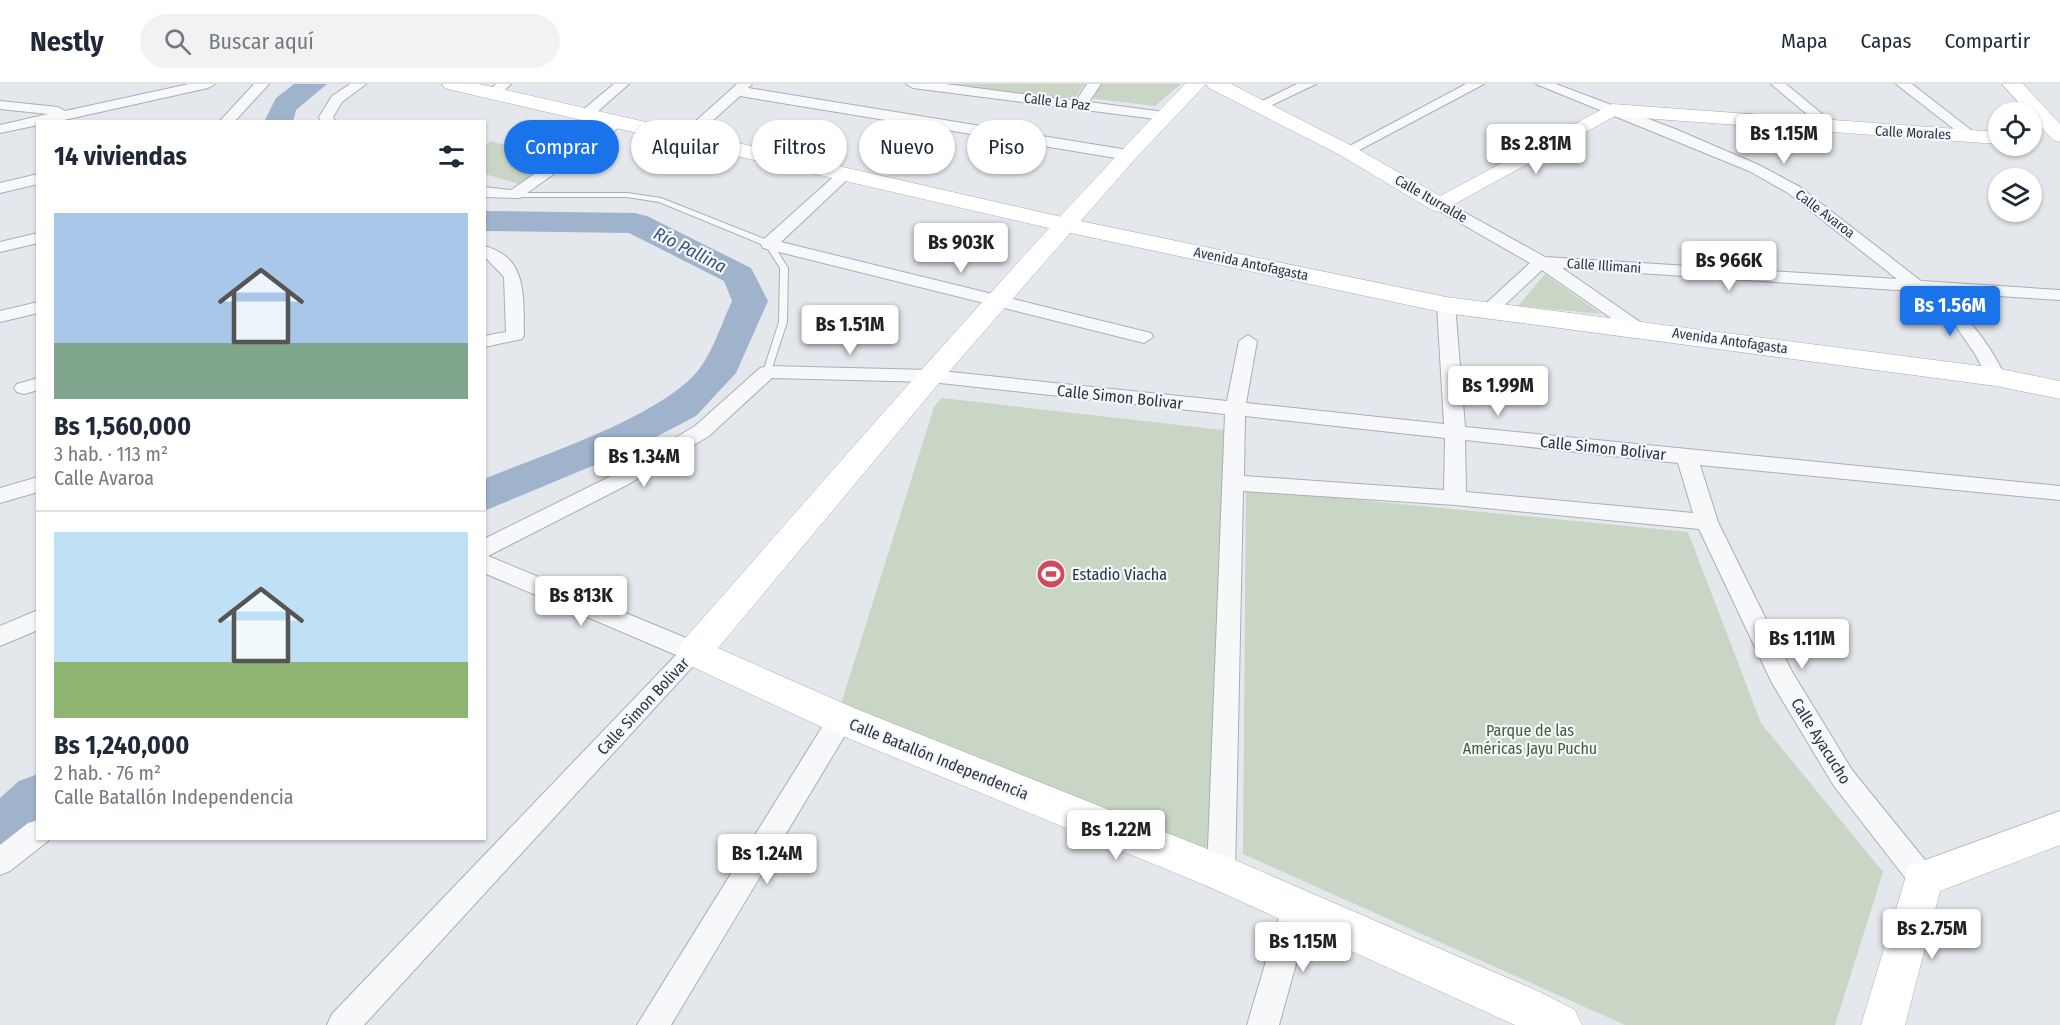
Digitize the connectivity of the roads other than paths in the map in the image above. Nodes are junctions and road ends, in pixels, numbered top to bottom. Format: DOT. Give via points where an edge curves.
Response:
graph roads {
  1 [pos="208,84"];
  2 [pos="262,84"];
  3 [pos="359,84"];
  4 [pos="452,84"];
  5 [pos="622,84"];
  6 [pos="913,84"];
  7 [pos="1094,84"];
  8 [pos="1196,84"];
  9 [pos="1216,84"];
  10 [pos="1309,84"];
  11 [pos="1477,84"];
  12 [pos="1543,84"];
  13 [pos="1588,84"];
  14 [pos="1778,84"];
  15 [pos="1903,84"];
  16 [pos="2012,84"];
  17 [pos="498,88"];
  18 [pos="741,88"];
  19 [pos="0,105"];
  20 [pos="1080,105"];
  21 [pos="1261,105"];
  22 [pos="1612,110"];
  23 [pos="77,113"];
  24 [pos="584,116"];
  25 [pos="1164,116"];
  26 [pos="43,120"];
  27 [pos="228,120"];
  28 [pos="328,120"];
  29 [pos="602,120"];
  30 [pos="705,120"];
  31 [pos="36,122"];
  32 [pos="1833,128"];
  33 [pos="0,129"];
  34 [pos="1972,137"];
  35 [pos="1988,138"];
  36 [pos="2054,139"];
  37 [pos="1347,151"];
  38 [pos="1128,155"];
  39 [pos="544,174"];
  40 [pos="844,174"];
  41 [pos="36,179"];
  42 [pos="0,188"];
  43 [pos="486,192"];
  44 [pos="514,195"];
  45 [pos="1440,205"];
  46 [pos="1066,225"];
  47 [pos="36,238"];
  48 [pos="769,244"];
  49 [pos="0,247"];
  50 [pos="487,253"];
  51 [pos="1541,262"];
  52 [pos="1919,286"];
  53 [pos="2060,295"];
  54 [pos="998,301"];
  55 [pos="1446,305"];
  56 [pos="36,308"];
  57 [pos="1490,310"];
  58 [pos="0,317"];
  59 [pos="1637,328"];
  60 [pos="1144,337"];
  61 [pos="1248,341"];
  62 [pos="486,342"];
  63 [pos="767,372"];
  64 [pos="931,376"];
  65 [pos="1996,377"];
  66 [pos="2060,390"];
  67 [pos="1235,410"];
  68 [pos="1455,431"];
  69 [pos="1687,457"];
  70 [pos="1234,483"];
  71 [pos="36,485"];
  72 [pos="2060,493"];
  73 [pos="0,496"];
  74 [pos="1455,498"];
  75 [pos="1707,522"];
  76 [pos="486,548"];
  77 [pos="486,564"];
  78 [pos="36,620"];
  79 [pos="0,638"];
  80 [pos="694,652"];
  81 [pos="841,719"];
  82 [pos="2060,828"];
  83 [pos="36,834"];
  84 [pos="0,862"];
  85 [pos="1221,873"];
  86 [pos="1923,879"];
  87 [pos="1297,907"];
  88 [pos="661,1023"];
  89 [pos="343,1025"];
  90 [pos="1263,1025"];
  91 [pos="1560,1025"];
  92 [pos="1883,1025"];
  1 -- 23 [label="street"];
  2 -- 27 [label="street"];
  3 -- 28 [label="street" via="337,99"];
  4 -- 17 [label="main road, Avenida Antofagasta"];
  5 -- 24 [label="street"];
  6 -- 20 [label="street, Calle La Paz"];
  7 -- 20 [label="street"];
  8 -- 25 [label="main road"];
  9 -- 21 [label="main road, Calle Iturralde"];
  10 -- 21 [label="street"];
  11 -- 37 [label="street"];
  12 -- 22 [label="street, Calle Avaroa"];
  13 -- 22 [label="street"];
  14 -- 32 [label="street"];
  15 -- 34 [label="street"];
  16 -- 36 [label="main road"];
  17 -- 24 [label="main road, Avenida Antofagasta"];
  18 -- 30 [label="street"];
  18 -- 38 [label="street"];
  19 -- 23 [label="street"];
  20 -- 25 [label="street, Calle La Paz"];
  21 -- 37 [label="main road, Calle Iturralde"];
  22 -- 32 [label="main road, Calle Morales"];
  22 -- 45 [label="main road"];
  22 -- 52 [label="street, Calle Avaroa" via="1754,168 1794,190"];
  23 -- 26 [label="street"];
  24 -- 29 [label="main road, Avenida Antofagasta"];
  25 -- 38 [label="main road"];
  31 -- 33 [label="street"];
  32 -- 34 [label="main road, Calle Morales"];
  34 -- 35 [label="main road, Calle Morales"];
  37 -- 45 [label="main road, Calle Iturralde"];
  38 -- 46 [label="main road"];
  39 -- 44 [label="street"];
  40 -- 46 [label="main road, Avenida Antofagasta"];
  40 -- 48 [label="street"];
  41 -- 42 [label="street"];
  43 -- 44 [label="street"];
  44 -- 48 [label="lane" via="616,194 661,201"];
  45 -- 51 [label="street, Calle Iturralde"];
  46 -- 54 [label="main road"];
  46 -- 55 [label="main road, Avenida Antofagasta"];
  47 -- 49 [label="street"];
  48 -- 54 [label="street"];
  48 -- 63 [label="lane" via="784,268 784,290 783,322"];
  50 -- 62 [label="street" via="513,276 516,334"];
  51 -- 52 [label="street, Calle Illimani"];
  51 -- 57 [label="street"];
  51 -- 59 [label="street, Calle Iturralde"];
  52 -- 53 [label="street, Calle Illimani"];
  52 -- 65 [label="street, Calle Avaroa" via="1961,321"];
  54 -- 60 [label="street"];
  54 -- 64 [label="main road"];
  55 -- 57 [label="main road, Avenida Antofagasta"];
  55 -- 68 [label="street"];
  56 -- 58 [label="street"];
  57 -- 59 [label="main road, Avenida Antofagasta"];
  59 -- 65 [label="main road, Avenida Antofagasta"];
  61 -- 67 [label="street"];
  63 -- 64 [label="street, Calle Simon Bolivar"];
  63 -- 76 [label="street" via="702,431 620,480"];
  64 -- 67 [label="street, Calle Simon Bolivar"];
  64 -- 80 [label="main road, Calle Simon Bolivar"];
  65 -- 66 [label="main road, Avenida Antofagasta"];
  67 -- 68 [label="street, Calle Simon Bolivar"];
  67 -- 70 [label="street"];
  68 -- 69 [label="street, Calle Simon Bolivar"];
  68 -- 74 [label="street"];
  69 -- 72 [label="street, Calle Simon Bolivar"];
  69 -- 75 [label="street, Calle Ayacucho"];
  70 -- 74 [label="street"];
  70 -- 85 [label="street"];
  71 -- 73 [label="street"];
  74 -- 75 [label="street"];
  75 -- 86 [label="street, Calle Ayacucho" via="1781,676 1843,778"];
  77 -- 80 [label="street, Calle Batallón Independencia"];
  78 -- 79 [label="street"];
  80 -- 81 [label="main road, Calle Batallón Independencia"];
  80 -- 89 [label="street, Calle Simon Bolivar"];
  81 -- 85 [label="main road, Calle Batallón Independencia"];
  81 -- 88 [label="street"];
  82 -- 86 [label="main road"];
  83 -- 84 [label="street"];
  85 -- 87 [label="main road, Calle Batallón Independencia"];
  86 -- 92 [label="main road"];
  87 -- 90 [label="street"];
  87 -- 91 [label="main road, Calle Batallón Independencia"];
}
